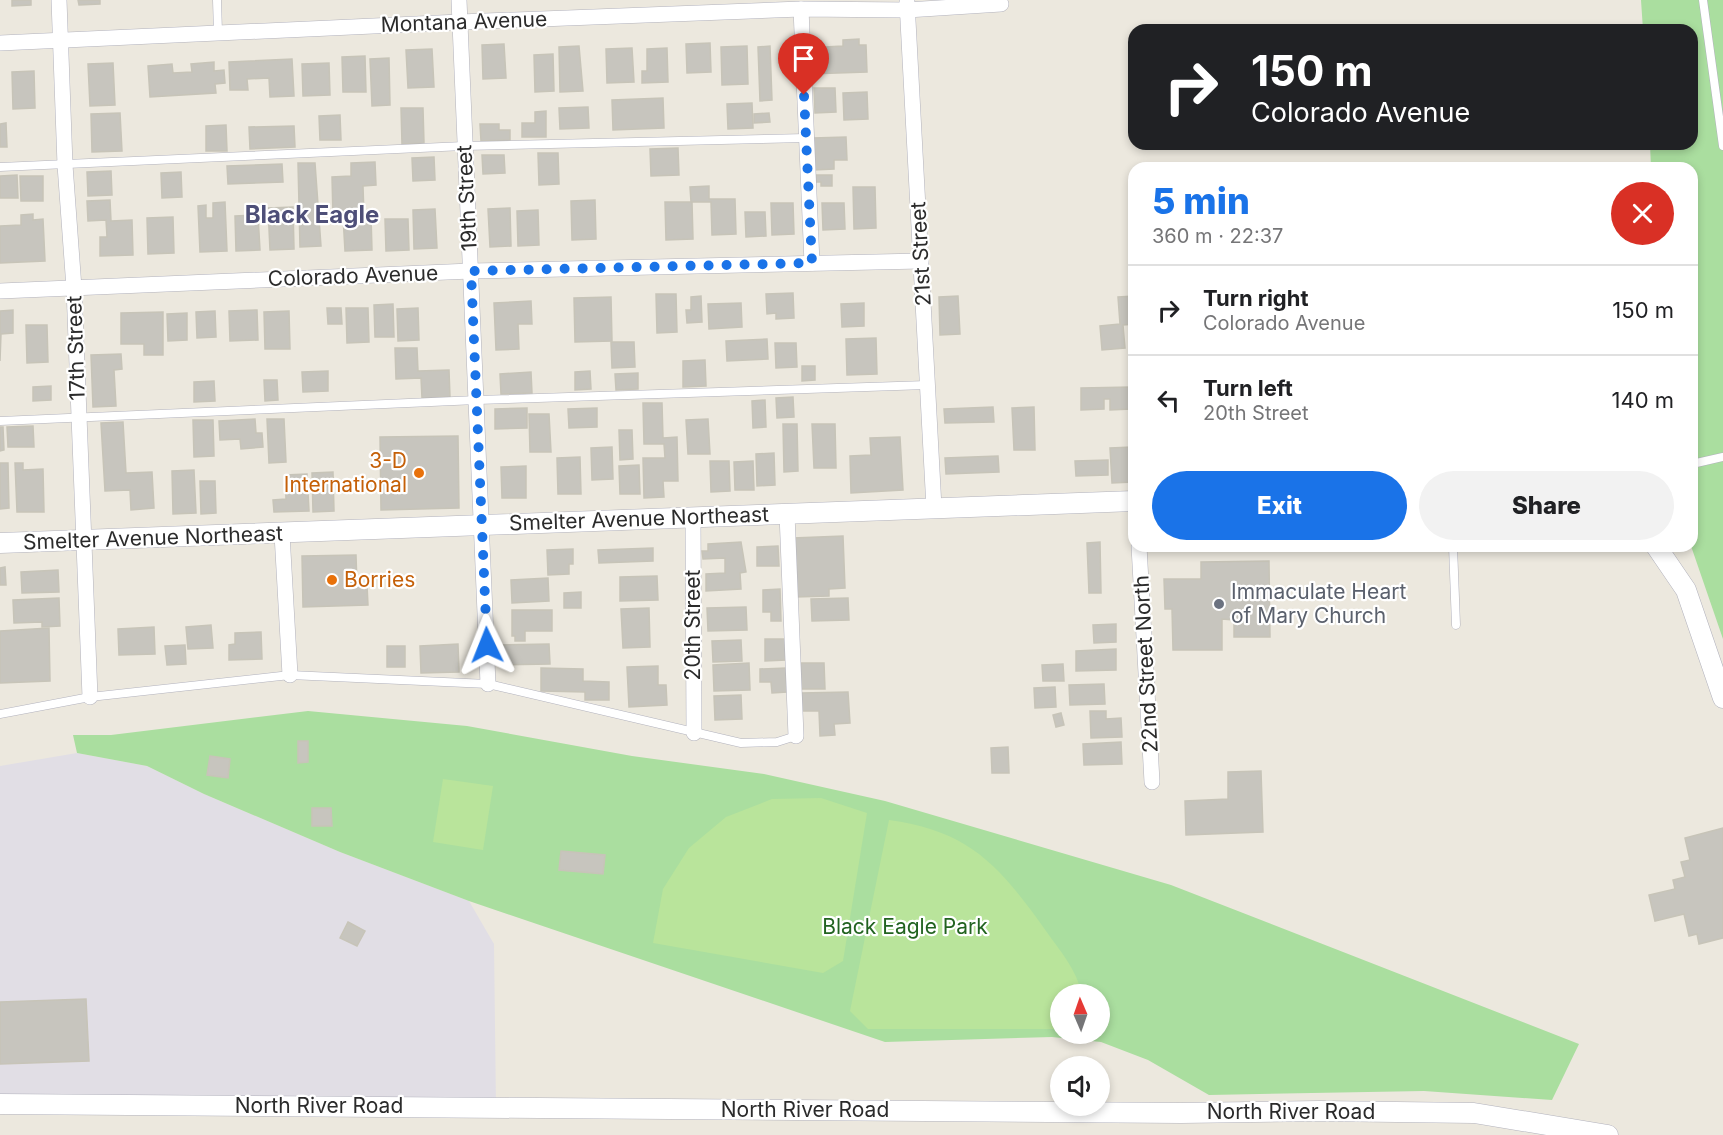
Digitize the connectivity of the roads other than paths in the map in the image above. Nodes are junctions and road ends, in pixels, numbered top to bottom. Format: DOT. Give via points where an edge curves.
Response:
graph roads {
  1 [pos="59,0"];
  2 [pos="217,0"];
  3 [pos="459,0"];
  4 [pos="1703,0"];
  5 [pos="800,4"];
  6 [pos="1001,4"];
  7 [pos="907,5"];
  8 [pos="460,22"];
  9 [pos="218,32"];
  10 [pos="60,39"];
  11 [pos="0,42"];
  12 [pos="806,138"];
  13 [pos="464,146"];
  14 [pos="1723,146"];
  15 [pos="65,165"];
  16 [pos="0,167"];
  17 [pos="921,261"];
  18 [pos="812,263"];
  19 [pos="471,271"];
  20 [pos="74,288"];
  21 [pos="0,291"];
  22 [pos="927,386"];
  23 [pos="477,400"];
  24 [pos="79,418"];
  25 [pos="0,421"];
  26 [pos="1723,457"];
  27 [pos="1698,463"];
  28 [pos="1128,501"];
  29 [pos="934,508"];
  30 [pos="787,514"];
  31 [pos="693,517"];
  32 [pos="483,524"];
  33 [pos="282,534"];
  34 [pos="85,540"];
  35 [pos="0,543"];
  36 [pos="1139,552"];
  37 [pos="1453,552"];
  38 [pos="1660,552"];
  39 [pos="1456,625"];
  40 [pos="290,675"];
  41 [pos="488,684"];
  42 [pos="90,697"];
  43 [pos="1723,698"];
  44 [pos="0,714"];
  45 [pos="694,733"];
  46 [pos="796,736"];
  47 [pos="1152,782"];
  48 [pos="0,1104"];
  49 [pos="1608,1135"];
  1 -- 10 [label="street, 17th Street"];
  2 -- 9 [label="lane"];
  3 -- 8 [label="street, 19th Street"];
  4 -- 14 [label="lane"];
  5 -- 7 [label="street, Montana Avenue"];
  5 -- 8 [label="street, Montana Avenue"];
  5 -- 12 [label="street"];
  6 -- 7 [label="street, Montana Avenue"];
  7 -- 17 [label="street, 21st Street"];
  8 -- 9 [label="street, Montana Avenue"];
  8 -- 13 [label="street, 19th Street"];
  9 -- 10 [label="street, Montana Avenue"];
  10 -- 11 [label="street, Montana Avenue"];
  10 -- 15 [label="street, 17th Street"];
  12 -- 13 [label="lane"];
  12 -- 18 [label="street"];
  13 -- 15 [label="lane"];
  13 -- 19 [label="street, 19th Street"];
  15 -- 16 [label="lane"];
  15 -- 20 [label="street, 17th Street"];
  17 -- 18 [label="street, Colorado Avenue"];
  17 -- 22 [label="street, 21st Street"];
  18 -- 19 [label="street, Colorado Avenue"];
  19 -- 20 [label="street, Colorado Avenue"];
  19 -- 23 [label="street, 19th Street"];
  20 -- 21 [label="street, Colorado Avenue"];
  20 -- 24 [label="street, 17th Street"];
  22 -- 23 [label="lane"];
  22 -- 29 [label="street, 21st Street"];
  23 -- 24 [label="lane"];
  23 -- 32 [label="street, 19th Street"];
  24 -- 25 [label="lane"];
  24 -- 34 [label="street, 17th Street"];
  26 -- 27 [label="lane"];
  28 -- 29 [label="street, Smelter Avenue Northeast"];
  29 -- 30 [label="street, Smelter Avenue Northeast"];
  30 -- 31 [label="street, Smelter Avenue Northeast"];
  30 -- 46 [label="street"];
  31 -- 32 [label="street, Smelter Avenue Northeast"];
  31 -- 45 [label="street, 20th Street"];
  32 -- 33 [label="street, Smelter Avenue Northeast"];
  32 -- 41 [label="street, 19th Street"];
  33 -- 34 [label="street, Smelter Avenue Northeast"];
  33 -- 40 [label="street"];
  34 -- 35 [label="street, Smelter Avenue Northeast"];
  34 -- 42 [label="street, 17th Street"];
  36 -- 47 [label="street, 22nd Street North"];
  37 -- 39 [label="lane"];
  38 -- 43 [label="street" via="1686,590"];
  40 -- 41 [label="lane"];
  40 -- 42 [label="lane"];
  41 -- 45 [label="lane"];
  42 -- 44 [label="lane"];
  45 -- 46 [label="lane" via="741,743 777,742"];
  48 -- 49 [label="street, North River Road" via="1474,1113"];
}
